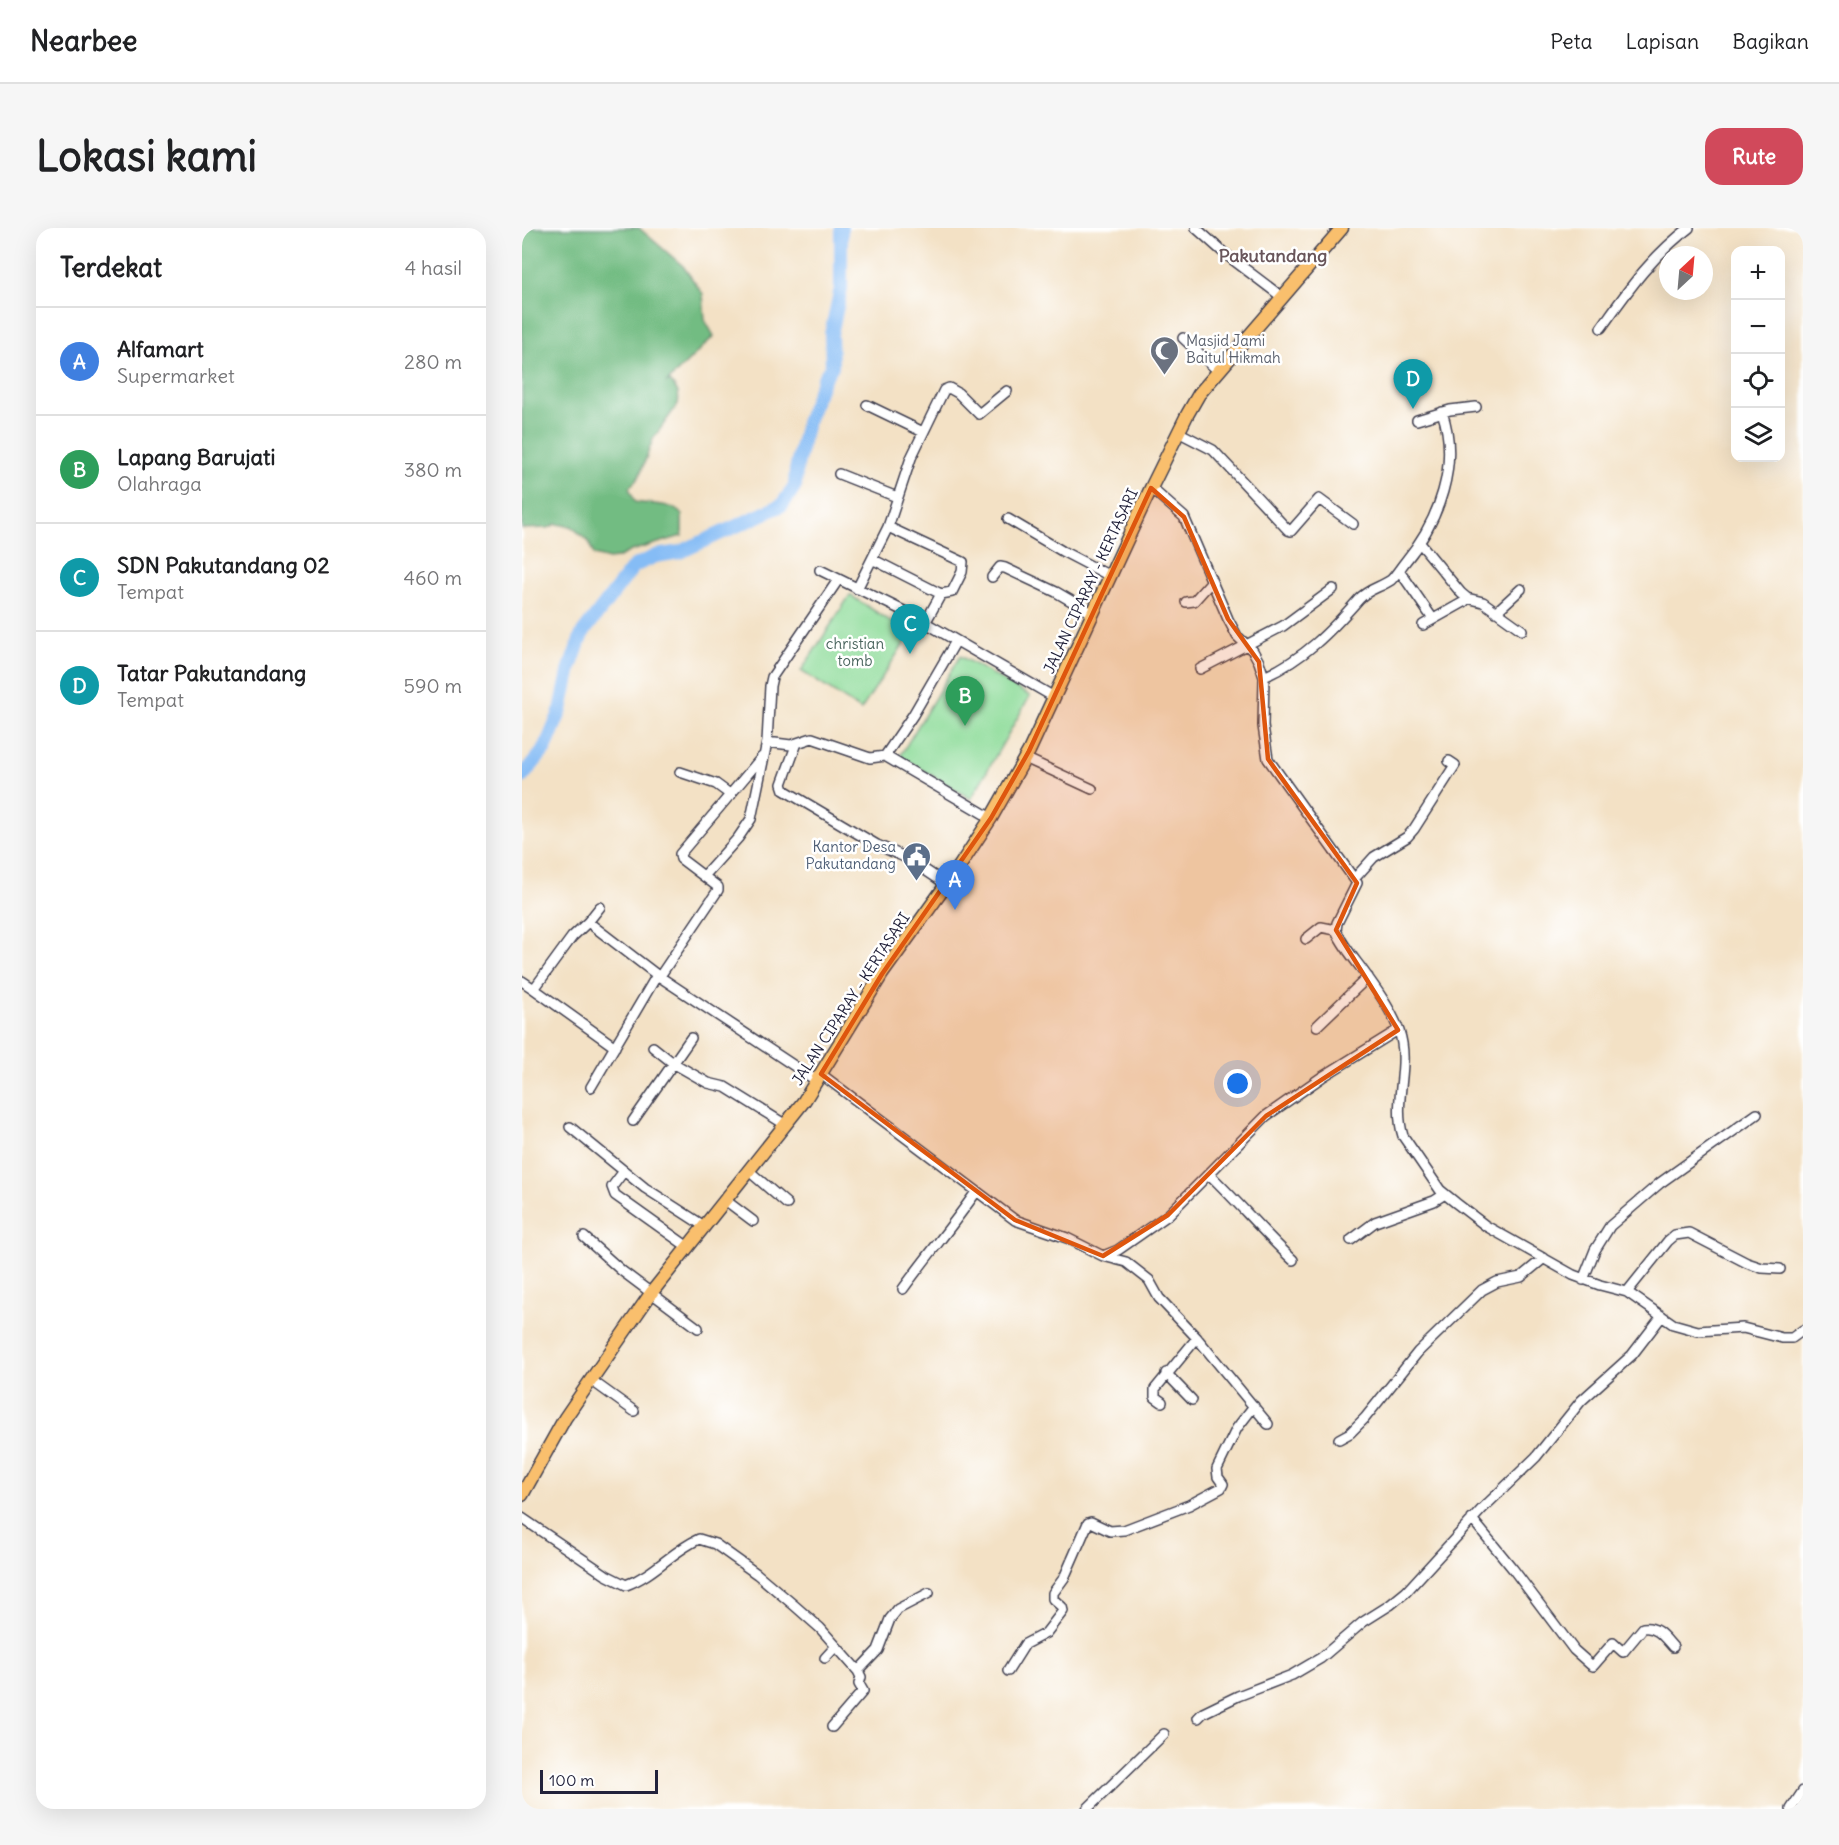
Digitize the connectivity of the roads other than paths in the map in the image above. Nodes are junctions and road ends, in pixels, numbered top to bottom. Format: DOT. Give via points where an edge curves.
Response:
graph roads {
  1 [pos="1196,228"];
  2 [pos="1342,228"];
  3 [pos="1689,228"];
  4 [pos="1282,297"];
  5 [pos="1601,328"];
  6 [pos="1183,338"];
  7 [pos="1218,370"];
  8 [pos="1007,391"];
  9 [pos="867,405"];
  10 [pos="1476,407"];
  11 [pos="1442,412"];
  12 [pos="1417,420"];
  13 [pos="923,432"];
  14 [pos="1178,432"];
  15 [pos="839,474"];
  16 [pos="1151,488"];
  17 [pos="897,497"];
  18 [pos="1008,519"];
  19 [pos="1353,524"];
  20 [pos="888,527"];
  21 [pos="1420,543"];
  22 [pos="872,559"];
  23 [pos="820,570"];
  24 [pos="1398,570"];
  25 [pos="1110,576"];
  26 [pos="992,577"];
  27 [pos="838,580"];
  28 [pos="1211,582"];
  29 [pos="857,589"];
  30 [pos="1333,589"];
  31 [pos="1521,590"];
  32 [pos="941,594"];
  33 [pos="1467,598"];
  34 [pos="1186,602"];
  35 [pos="1496,612"];
  36 [pos="1092,613"];
  37 [pos="1433,619"];
  38 [pos="925,623"];
  39 [pos="1424,625"];
  40 [pos="1522,630"];
  41 [pos="956,641"];
  42 [pos="1246,646"];
  43 [pos="1200,669"];
  44 [pos="1264,677"];
  45 [pos="1054,697"];
  46 [pos="766,742"];
  47 [pos="797,743"];
  48 [pos="764,755"];
  49 [pos="885,756"];
  50 [pos="1025,758"];
  51 [pos="1449,761"];
  52 [pos="680,772"];
  53 [pos="1092,789"];
  54 [pos="731,795"];
  55 [pos="991,818"];
  56 [pos="705,875"];
  57 [pos="1355,878"];
  58 [pos="946,884"];
  59 [pos="600,907"];
  60 [pos="588,922"];
  61 [pos="1336,930"];
  62 [pos="1306,939"];
  63 [pos="658,976"];
  64 [pos="1368,977"];
  65 [pos="522,981"];
  66 [pos="534,989"];
  67 [pos="1317,1026"];
  68 [pos="1398,1030"];
  69 [pos="691,1038"];
  70 [pos="615,1047"];
  71 [pos="653,1047"];
  72 [pos="673,1063"];
  73 [pos="819,1078"];
  74 [pos="591,1088"];
  75 [pos="1757,1114"];
  76 [pos="633,1121"];
  77 [pos="786,1125"];
  78 [pos="570,1127"];
  79 [pos="624,1171"];
  80 [pos="749,1171"];
  81 [pos="1210,1175"];
  82 [pos="976,1191"];
  83 [pos="1445,1194"];
  84 [pos="725,1200"];
  85 [pos="787,1204"];
  86 [pos="753,1221"];
  87 [pos="704,1226"];
  88 [pos="584,1237"];
  89 [pos="1351,1240"];
  90 [pos="688,1247"];
  91 [pos="1103,1256"];
  92 [pos="1544,1258"];
  93 [pos="1293,1260"];
  94 [pos="1780,1269"];
  95 [pos="1583,1280"];
  96 [pos="903,1288"];
  97 [pos="652,1292"];
  98 [pos="1627,1292"];
  99 [pos="1662,1316"];
  100 [pos="698,1328"];
  101 [pos="1803,1330"];
  102 [pos="1197,1338"];
  103 [pos="1166,1374"];
  104 [pos="591,1380"];
  105 [pos="1192,1400"];
  106 [pos="1161,1402"];
  107 [pos="1254,1406"];
  108 [pos="634,1411"];
  109 [pos="1268,1424"];
  110 [pos="1339,1439"];
  111 [pos="522,1495"];
  112 [pos="522,1518"];
  113 [pos="1472,1519"];
  114 [pos="929,1593"];
  115 [pos="836,1646"];
  116 [pos="1673,1647"];
  117 [pos="825,1658"];
  118 [pos="858,1671"];
  119 [pos="1008,1671"];
  120 [pos="1198,1718"];
  121 [pos="832,1727"];
  122 [pos="1164,1734"];
  123 [pos="1803,1791"];
  124 [pos="1087,1809"];
  125 [pos="1791,1809"];
  1 -- 4 [label="street"];
  2 -- 4 [label="main road, JALAN CIPARAY - KERTASARI"];
  3 -- 5 [label="street" via="1669,243 1628,288"];
  4 -- 7 [label="main road, JALAN CIPARAY - KERTASARI"];
  6 -- 7 [label="street"];
  7 -- 14 [label="main road, JALAN CIPARAY - KERTASARI"];
  8 -- 13 [label="street" via="979,414 958,393 949,388 944,390"];
  9 -- 13 [label="street"];
  10 -- 11 [label="street"];
  11 -- 12 [label="street"];
  11 -- 21 [label="street" via="1449,434 1444,493"];
  13 -- 17 [label="street"];
  14 -- 16 [label="main road, JALAN CIPARAY - KERTASARI"];
  14 -- 19 [label="street" via="1213,450 1288,530 1319,499"];
  15 -- 17 [label="street"];
  16 -- 25 [label="main road, JALAN CIPARAY - KERTASARI"];
  16 -- 28 [label="street" via="1184,517"];
  17 -- 20 [label="street"];
  18 -- 25 [label="street"];
  20 -- 22 [label="street"];
  20 -- 32 [label="street" via="963,562 952,592"];
  21 -- 24 [label="street"];
  21 -- 33 [label="street"];
  22 -- 29 [label="street"];
  22 -- 32 [label="street"];
  23 -- 27 [label="street"];
  24 -- 37 [label="street"];
  24 -- 44 [label="street" via="1390,580 1361,597 1303,655"];
  25 -- 36 [label="main road, JALAN CIPARAY - KERTASARI"];
  26 -- 36 [label="street" via="1000,567 1005,568"];
  27 -- 29 [label="street"];
  27 -- 46 [label="street" via="772,677"];
  28 -- 34 [label="street" via="1194,601"];
  28 -- 42 [label="street" via="1237,636"];
  29 -- 38 [label="street"];
  30 -- 42 [label="street" via="1283,626"];
  31 -- 35 [label="street"];
  32 -- 38 [label="street"];
  33 -- 35 [label="street" via="1483,602"];
  33 -- 37 [label="street"];
  35 -- 40 [label="street"];
  36 -- 45 [label="main road, JALAN CIPARAY - KERTASARI"];
  37 -- 39 [label="street"];
  38 -- 41 [label="street"];
  41 -- 45 [label="street"];
  41 -- 49 [label="street"];
  42 -- 43 [label="street"];
  42 -- 44 [label="street" via="1253,651"];
  44 -- 57 [label="street" via="1263,726 1268,759"];
  45 -- 50 [label="main road, JALAN CIPARAY - KERTASARI"];
  46 -- 47 [label="street"];
  46 -- 48 [label="street"];
  47 -- 49 [label="street" via="816,738 870,758"];
  47 -- 58 [label="street" via="782,784 784,790"];
  48 -- 54 [label="street"];
  48 -- 56 [label="street" via="751,819"];
  49 -- 55 [label="street"];
  50 -- 53 [label="street"];
  50 -- 55 [label="main road, JALAN CIPARAY - KERTASARI"];
  51 -- 57 [label="street" via="1455,765 1414,829 1374,857"];
  52 -- 54 [label="street" via="716,784"];
  54 -- 56 [label="street" via="680,854 681,859"];
  55 -- 58 [label="main road, JALAN CIPARAY - KERTASARI"];
  56 -- 63 [label="street" via="718,890"];
  57 -- 61 [label="street" via="1357,886"];
  58 -- 73 [label="main road, JALAN CIPARAY - KERTASARI" via="882,974"];
  59 -- 60 [label="street"];
  60 -- 63 [label="street"];
  60 -- 66 [label="street" via="572,937"];
  61 -- 62 [label="street" via="1321,927"];
  61 -- 64 [label="street"];
  63 -- 70 [label="street"];
  63 -- 73 [label="street"];
  64 -- 67 [label="street"];
  64 -- 68 [label="street"];
  65 -- 66 [label="street"];
  66 -- 70 [label="street"];
  68 -- 81 [label="street" via="1266,1116"];
  68 -- 83 [label="street" via="1404,1066 1399,1113 1403,1136"];
  69 -- 72 [label="street"];
  70 -- 74 [label="street"];
  71 -- 72 [label="street"];
  72 -- 76 [label="street"];
  72 -- 77 [label="street" via="708,1083 725,1087"];
  73 -- 77 [label="main road, JALAN CIPARAY - KERTASARI"];
  73 -- 82 [label="street"];
  75 -- 95 [label="street" via="1660,1183 1610,1226"];
  77 -- 80 [label="main road, JALAN CIPARAY - KERTASARI"];
  78 -- 79 [label="street"];
  79 -- 87 [label="street"];
  79 -- 90 [label="street" via="612,1187 615,1195"];
  80 -- 84 [label="main road, JALAN CIPARAY - KERTASARI"];
  80 -- 85 [label="street"];
  81 -- 91 [label="street" via="1168,1215"];
  81 -- 93 [label="street"];
  82 -- 91 [label="street" via="1015,1220 1067,1238"];
  82 -- 96 [label="street"];
  83 -- 89 [label="street" via="1375,1222"];
  83 -- 92 [label="street" via="1486,1226"];
  84 -- 86 [label="street"];
  84 -- 87 [label="main road, JALAN CIPARAY - KERTASARI"];
  87 -- 90 [label="main road, JALAN CIPARAY - KERTASARI"];
  88 -- 97 [label="street"];
  90 -- 97 [label="main road, JALAN CIPARAY - KERTASARI"];
  91 -- 102 [label="street" via="1126,1262 1149,1280 1159,1298"];
  92 -- 95 [label="street"];
  92 -- 110 [label="street" via="1521,1277 1482,1290 1418,1352 1365,1418"];
  94 -- 98 [label="street" via="1747,1263 1682,1233 1668,1241"];
  95 -- 98 [label="street"];
  97 -- 100 [label="street"];
  97 -- 104 [label="main road, JALAN CIPARAY - KERTASARI"];
  98 -- 99 [label="street"];
  99 -- 101 [label="street" via="1673,1324 1698,1331 1743,1328 1792,1338"];
  99 -- 113 [label="street" via="1624,1364 1581,1401 1536,1457"];
  102 -- 103 [label="street"];
  102 -- 107 [label="street"];
  103 -- 105 [label="street"];
  103 -- 106 [label="street" via="1154,1393"];
  104 -- 108 [label="street"];
  104 -- 111 [label="main road, JALAN CIPARAY - KERTASARI"];
  107 -- 109 [label="street"];
  107 -- 119 [label="street" via="1217,1469 1221,1488 1124,1530 1110,1531 1088,1523 1064,1578 1053,1593 1063,1611 1046,1633 1025,1644"];
  112 -- 115 [label="street" via="626,1585 661,1566 690,1543 699,1539 715,1544 795,1606"];
  113 -- 116 [label="street" via="1574,1650 1591,1665 1613,1643 1623,1652 1643,1628 1657,1630"];
  113 -- 120 [label="street" via="1406,1592 1321,1658"];
  114 -- 118 [label="street" via="898,1609 878,1650"];
  115 -- 117 [label="street"];
  115 -- 118 [label="street"];
  118 -- 121 [label="street" via="863,1691"];
  122 -- 124 [label="street"];
  123 -- 125 [label="street"];
}
